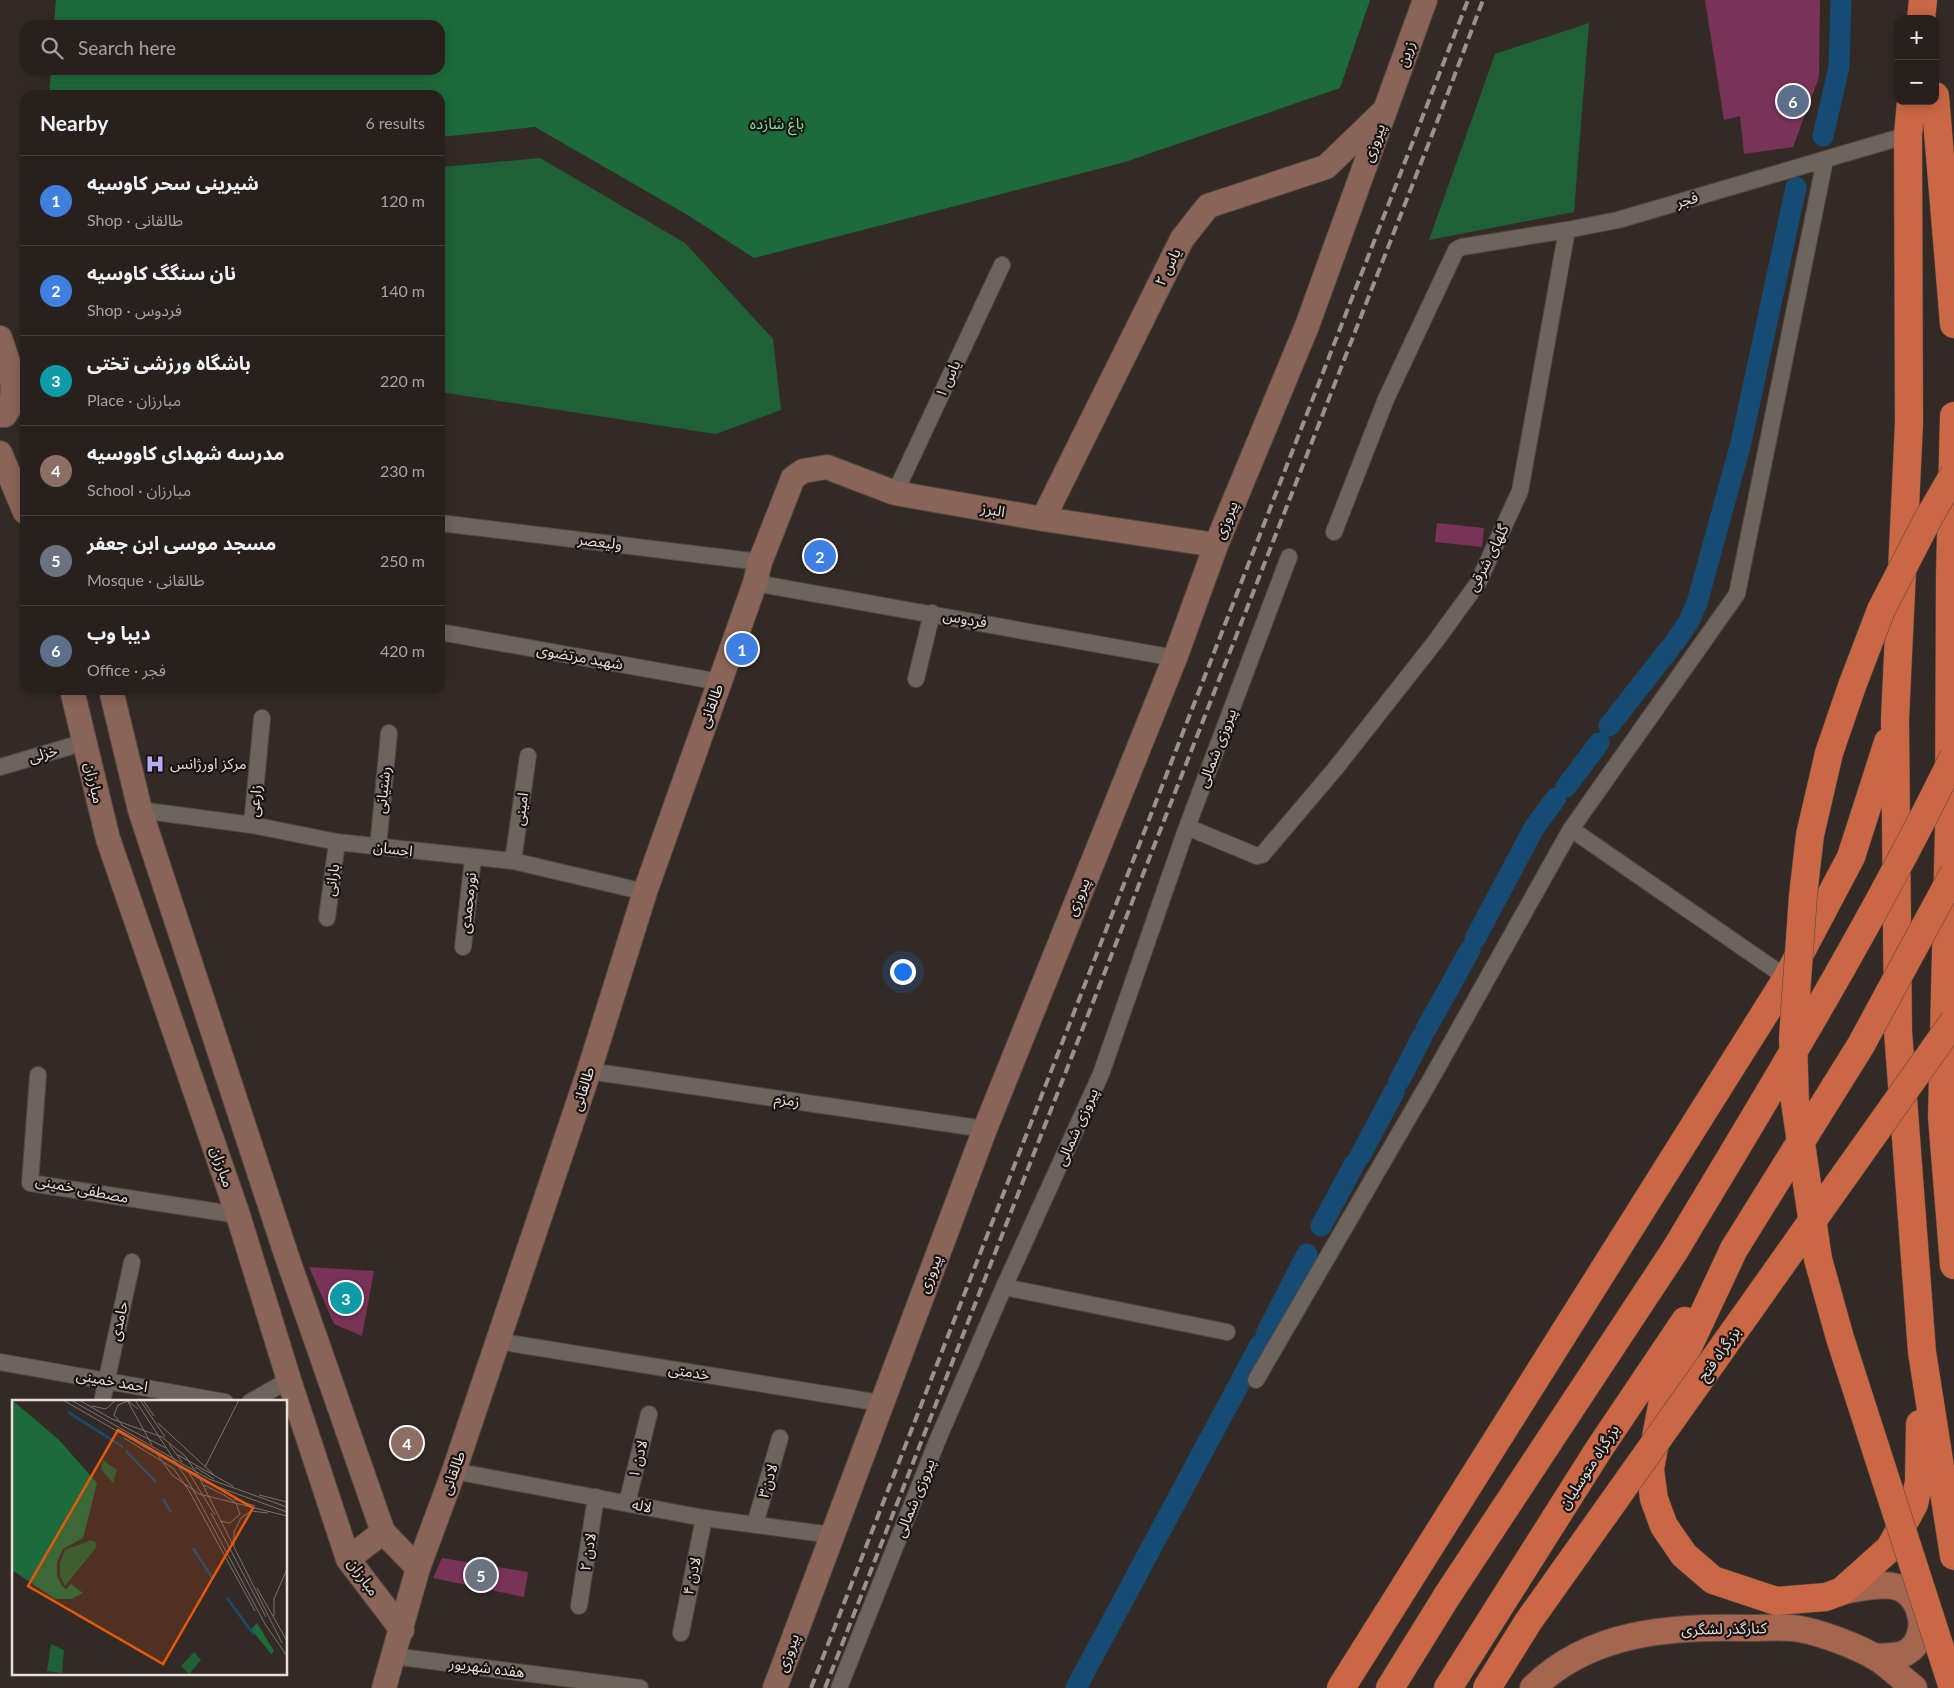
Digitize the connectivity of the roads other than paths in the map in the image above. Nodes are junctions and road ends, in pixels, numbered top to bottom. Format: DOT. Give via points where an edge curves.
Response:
graph roads {
  1 [pos="1425,0"];
  2 [pos="1923,0"];
  3 [pos="1927,0"];
  4 [pos="1921,15"];
  5 [pos="1929,15"];
  6 [pos="1911,105"];
  7 [pos="1936,105"];
  8 [pos="1387,108"];
  9 [pos="1908,135"];
  10 [pos="1825,160"];
  11 [pos="1567,230"];
  12 [pos="1002,265"];
  13 [pos="1954,324"];
  14 [pos="0,338"];
  15 [pos="12,415"];
  16 [pos="1954,416"];
  17 [pos="1,458"];
  18 [pos="1954,474"];
  19 [pos="894,492"];
  20 [pos="787,493"];
  21 [pos="20,501"];
  22 [pos="1043,519"];
  23 [pos="445,524"];
  24 [pos="1334,532"];
  25 [pos="1216,545"];
  26 [pos="1289,557"];
  27 [pos="758,572"];
  28 [pos="932,613"];
  29 [pos="445,633"];
  30 [pos="1174,658"];
  31 [pos="916,679"];
  32 [pos="720,682"];
  33 [pos="73,695"];
  34 [pos="112,695"];
  35 [pos="262,718"];
  36 [pos="1895,719"];
  37 [pos="389,733"];
  38 [pos="85,742"];
  39 [pos="528,756"];
  40 [pos="1954,756"];
  41 [pos="0,767"];
  42 [pos="140,810"];
  43 [pos="103,818"];
  44 [pos="252,825"];
  45 [pos="1188,827"];
  46 [pos="1572,828"];
  47 [pos="337,842"];
  48 [pos="378,847"];
  49 [pos="473,858"];
  50 [pos="513,862"];
  51 [pos="1954,874"];
  52 [pos="645,892"];
  53 [pos="327,918"];
  54 [pos="463,947"];
  55 [pos="1787,978"];
  56 [pos="1954,1021"];
  57 [pos="589,1071"];
  58 [pos="38,1075"];
  59 [pos="985,1129"];
  60 [pos="238,1215"];
  61 [pos="1734,1249"];
  62 [pos="132,1262"];
  63 [pos="1954,1266"];
  64 [pos="1004,1287"];
  65 [pos="1227,1332"];
  66 [pos="497,1341"];
  67 [pos="1922,1352"];
  68 [pos="0,1362"];
  69 [pos="107,1379"];
  70 [pos="289,1380"];
  71 [pos="1256,1380"];
  72 [pos="102,1400"];
  73 [pos="215,1400"];
  74 [pos="254,1400"];
  75 [pos="881,1402"];
  76 [pos="649,1414"];
  77 [pos="780,1438"];
  78 [pos="454,1471"];
  79 [pos="596,1497"];
  80 [pos="627,1503"];
  81 [pos="704,1518"];
  82 [pos="755,1524"];
  83 [pos="383,1532"];
  84 [pos="832,1536"];
  85 [pos="1954,1556"];
  86 [pos="348,1559"];
  87 [pos="418,1568"];
  88 [pos="1842,1591"];
  89 [pos="579,1606"];
  90 [pos="402,1630"];
  91 [pos="680,1633"];
  92 [pos="394,1656"];
  93 [pos="1876,1657"];
  94 [pos="384,1688"];
  95 [pos="640,1688"];
  96 [pos="775,1688"];
  97 [pos="839,1688"];
  98 [pos="1341,1688"];
  99 [pos="1390,1688"];
  100 [pos="1448,1688"];
  101 [pos="1487,1688"];
  102 [pos="1533,1688"];
  103 [pos="1914,1688"];
  104 [pos="1953,1688"];
  1 -- 8 [label="street, زرین"];
  2 -- 4 [label="highway"];
  3 -- 5 [label="highway"];
  6 -- 9 [label="highway"];
  7 -- 13 [label="highway"];
  8 -- 22 [label="street, یاس ۲" via="1326,167 1208,206 1182,239"];
  8 -- 25 [label="street, پیروزی" via="1307,326"];
  9 -- 10 [label="street, فجر"];
  9 -- 36 [label="highway" via="1908,423"];
  10 -- 11 [label="street, فجر" via="1618,220"];
  10 -- 46 [label="street" via="1737,594"];
  11 -- 24 [label="street, فجر" via="1462,247 1452,254 1386,399"];
  11 -- 45 [label="street, گلهای شرقی" via="1520,490 1478,583 1341,762 1262,855 1257,856"];
  12 -- 19 [label="street, یاس ۱"];
  14 -- 15 [label="street" via="13,388"];
  16 -- 63 [label="highway" via="1942,1117"];
  17 -- 21 [label="street"];
  18 -- 104 [label="highway, bridge" via="1881,610 1829,754 1810,835 1793,1038 1795,1102 1818,1259 1840,1338"];
  19 -- 20 [label="street, البرز" via="827,466 803,471 793,478"];
  19 -- 22 [label="street, البرز"];
  20 -- 27 [label="street, طالقانی"];
  22 -- 25 [label="street, البرز"];
  23 -- 27 [label="street, ولیعصر"];
  25 -- 30 [label="street, پیروزی"];
  26 -- 45 [label="street, پیروزی شمالی"];
  27 -- 28 [label="street, فردوس"];
  27 -- 32 [label="street, طالقانی"];
  28 -- 30 [label="street, فردوس"];
  28 -- 31 [label="street"];
  29 -- 32 [label="street, شهید مرتضوی"];
  30 -- 59 [label="street, پیروزی"];
  32 -- 52 [label="street, طالقانی"];
  33 -- 38 [label="street, مبارزان"];
  34 -- 42 [label="street"];
  35 -- 44 [label="street, زارعی"];
  36 -- 55 [label="highway" via="1851,857"];
  36 -- 67 [label="highway" via="1898,1031"];
  37 -- 48 [label="street, رشتیانی"];
  38 -- 41 [label="street, خزلی"];
  38 -- 43 [label="street, مبارزان"];
  39 -- 50 [label="street, امینی"];
  40 -- 99 [label="highway, bridge" via="1842,970 1675,1250 1446,1596"];
  42 -- 43 [label="street"];
  42 -- 44 [label="street, احسان"];
  42 -- 83 [label="street" via="286,1254"];
  43 -- 60 [label="street, مبارزان"];
  44 -- 47 [label="street, احسان"];
  45 -- 64 [label="street, پیروزی شمالی" via="1101,1074"];
  46 -- 55 [label="street"];
  46 -- 71 [label="street"];
  47 -- 48 [label="street, احسان"];
  47 -- 53 [label="street, بارانی"];
  48 -- 49 [label="street, احسان"];
  49 -- 50 [label="street, احسان"];
  49 -- 54 [label="street, نورمحمدی"];
  50 -- 52 [label="street, احسان"];
  51 -- 61 [label="highway, bridge" via="1861,1045"];
  52 -- 57 [label="street, طالقانی"];
  55 -- 98 [label="highway"];
  56 -- 101 [label="highway, بزرگراه فتح, bridge" via="1528,1622"];
  57 -- 59 [label="street, زمزم"];
  57 -- 66 [label="street, طالقانی"];
  58 -- 60 [label="street, مصطفی خمینی" via="30,1183"];
  59 -- 75 [label="street, پیروزی"];
  60 -- 70 [label="street, مبارزان"];
  61 -- 88 [label="highway" via="1663,1400 1650,1469 1654,1499 1664,1526 1684,1555 1713,1580 1776,1601 1826,1597"];
  61 -- 100 [label="highway, بزرگراه متوسلیان" via="1599,1450"];
  62 -- 69 [label="street, حامدی"];
  64 -- 65 [label="street"];
  64 -- 97 [label="street, پیروزی شمالی" via="938,1440"];
  66 -- 75 [label="street, خدمتی"];
  66 -- 78 [label="street, طالقانی"];
  67 -- 85 [label="highway"];
  67 -- 88 [label="highway" via="1919,1482 1914,1504 1890,1548"];
  68 -- 69 [label="street, احمد خمینی"];
  69 -- 72 [label="street, حامدی"];
  69 -- 73 [label="street, احمد خمینی"];
  70 -- 74 [label="street"];
  70 -- 86 [label="street, مبارزان"];
  75 -- 84 [label="street, پیروزی"];
  76 -- 80 [label="street, لادن ۱"];
  77 -- 82 [label="street, لادن۳"];
  78 -- 79 [label="street, لاله"];
  78 -- 87 [label="street, طالقانی"];
  79 -- 80 [label="street, لاله"];
  79 -- 89 [label="street, لادن ۲"];
  80 -- 81 [label="street, لاله"];
  81 -- 82 [label="street, لاله"];
  81 -- 91 [label="street, لادن ۴"];
  82 -- 84 [label="street, لاله"];
  83 -- 86 [label="street"];
  83 -- 87 [label="street"];
  84 -- 96 [label="street, پیروزی"];
  86 -- 90 [label="street, مبارزان"];
  87 -- 90 [label="street, طالقانی"];
  88 -- 93 [label="main road" via="1896,1586 1910,1593 1919,1610 1922,1632 1918,1641 1906,1653"];
  90 -- 92 [label="street, طالقانی"];
  92 -- 94 [label="street, طالقانی"];
  92 -- 95 [label="street, هفده شهریور"];
  93 -- 102 [label="main road, کنارگذر لشگری" via="1799,1629 1724,1627 1656,1631 1580,1653"];
  93 -- 103 [label="main road, کنارگذر لشگری"];
}
